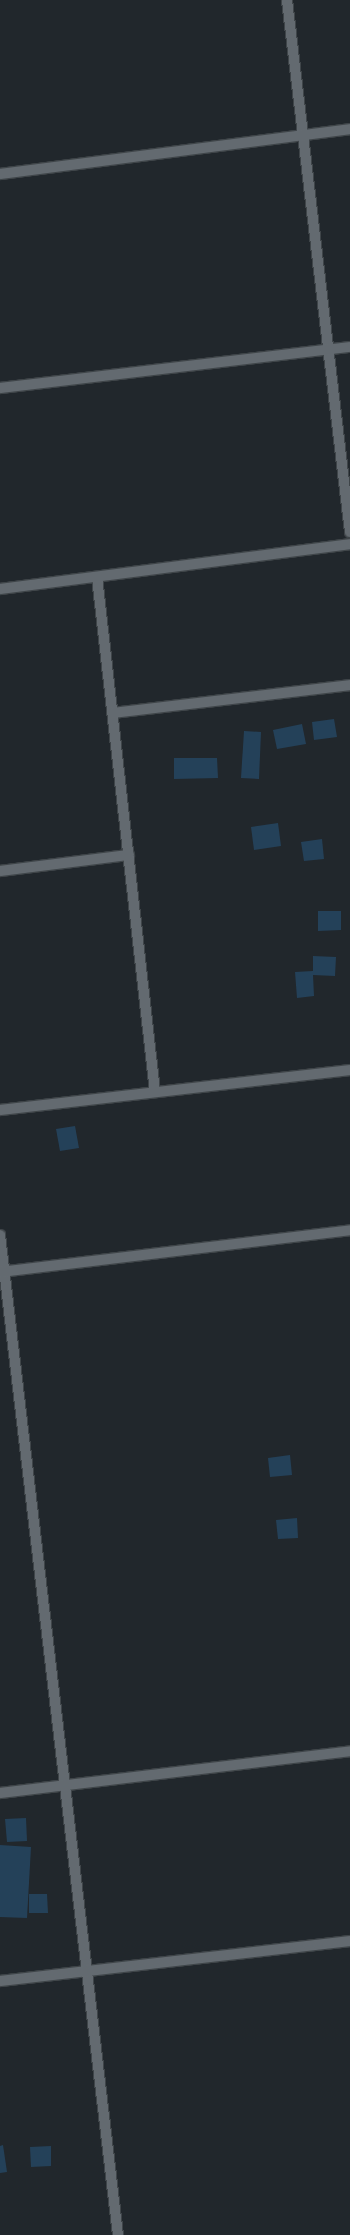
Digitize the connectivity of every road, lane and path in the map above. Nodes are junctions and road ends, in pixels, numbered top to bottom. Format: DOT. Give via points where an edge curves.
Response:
graph roads {
  1 [pos="287,0"];
  2 [pos="350,129"];
  3 [pos="302,135"];
  4 [pos="0,174"];
  5 [pos="350,347"];
  6 [pos="328,349"];
  7 [pos="0,388"];
  8 [pos="350,532"];
  9 [pos="350,544"];
  10 [pos="97,577"];
  11 [pos="0,589"];
  12 [pos="350,685"];
  13 [pos="113,713"];
  14 [pos="129,855"];
  15 [pos="0,871"];
  16 [pos="350,1070"];
  17 [pos="155,1092"];
  18 [pos="0,1110"];
  19 [pos="350,1230"];
  20 [pos="0,1236"];
  21 [pos="2,1272"];
  22 [pos="350,1751"];
  23 [pos="64,1786"];
  24 [pos="0,1793"];
  25 [pos="350,1941"];
  26 [pos="87,1972"];
  27 [pos="0,1981"];
  28 [pos="118,2235"];
  1 -- 3 [label="street"];
  2 -- 3 [label="street"];
  3 -- 4 [label="street"];
  3 -- 6 [label="street"];
  5 -- 6 [label="street"];
  6 -- 7 [label="street"];
  6 -- 8 [label="street"];
  9 -- 10 [label="street"];
  10 -- 11 [label="street"];
  10 -- 13 [label="street"];
  12 -- 13 [label="street"];
  13 -- 14 [label="street"];
  14 -- 15 [label="street"];
  14 -- 17 [label="street"];
  16 -- 17 [label="street"];
  17 -- 18 [label="street"];
  19 -- 21 [label="street"];
  20 -- 21 [label="street"];
  21 -- 23 [label="street"];
  22 -- 23 [label="street"];
  23 -- 24 [label="street"];
  23 -- 26 [label="street"];
  25 -- 26 [label="street"];
  26 -- 27 [label="street"];
  26 -- 28 [label="street"];
}
